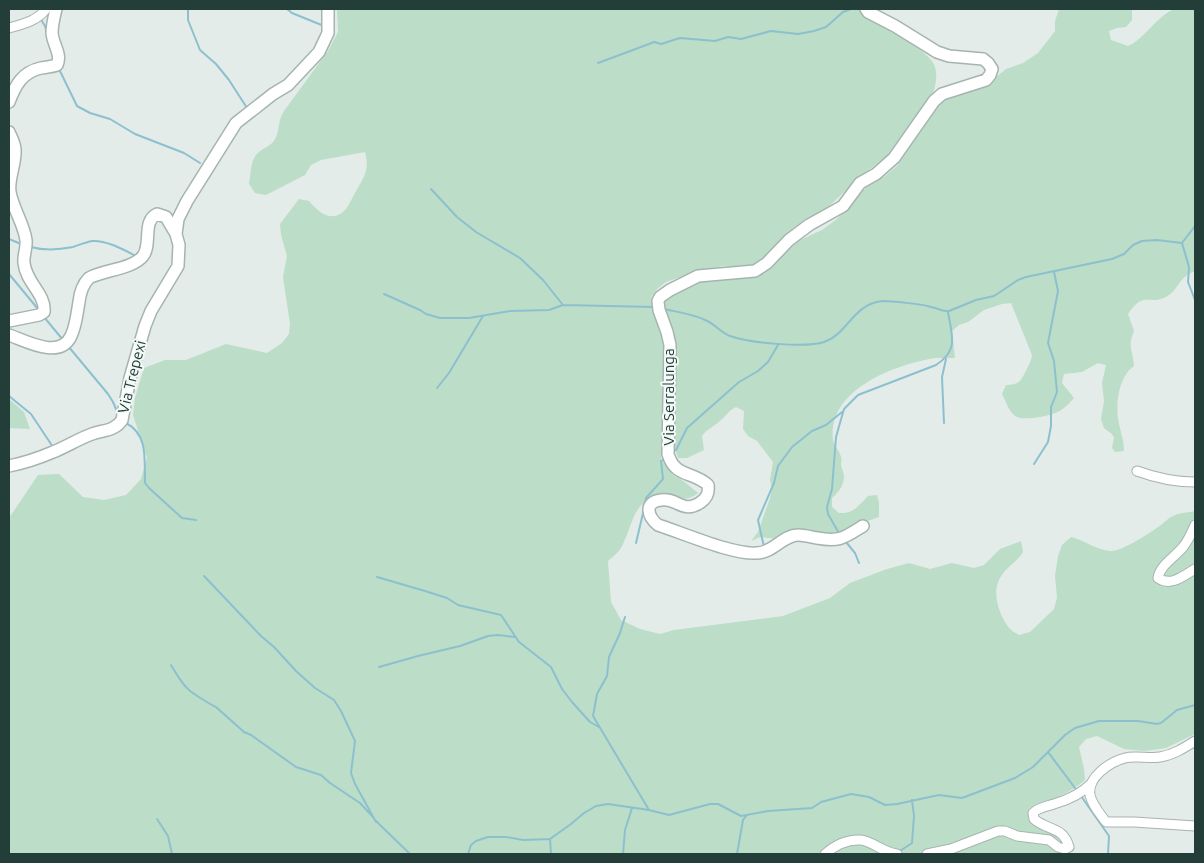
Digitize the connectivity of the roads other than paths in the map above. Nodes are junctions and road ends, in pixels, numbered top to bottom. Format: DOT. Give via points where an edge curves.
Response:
graph roads {
  1 [pos="46,9"];
  2 [pos="56,9"];
  3 [pos="328,9"];
  4 [pos="866,9"];
  5 [pos="9,28"];
  6 [pos="9,102"];
  7 [pos="9,132"];
  8 [pos="176,234"];
  9 [pos="9,321"];
  10 [pos="9,335"];
  11 [pos="9,466"];
  12 [pos="1136,471"];
  13 [pos="1195,482"];
  14 [pos="863,526"];
  15 [pos="1195,526"];
  16 [pos="1195,570"];
  17 [pos="1195,741"];
  18 [pos="1092,783"];
  19 [pos="1195,826"];
  20 [pos="825,854"];
  21 [pos="898,854"];
  22 [pos="927,854"];
  1 -- 5 [label="street" via="35,19"];
  2 -- 6 [label="street" via="52,33 59,61 21,78"];
  3 -- 8 [label="street, Via Trepexi" via="328,33 319,52 288,85 236,123 187,201 178,219"];
  4 -- 14 [label="street, Via Serralunga" via="937,52 984,59 992,69 990,76 942,94 894,158 860,183 843,206 809,225 767,263 755,270 698,276 660,296 659,310 670,345 668,454 675,468 702,479 709,492 694,506 685,507 660,500 648,513 658,525 718,545 758,553 768,551 791,536 832,541"];
  7 -- 9 [label="street" via="15,149 10,192 26,239 24,262 27,275 44,307 44,312 39,315"];
  8 -- 10 [label="street" via="166,217 153,216 143,256 88,278 81,290 72,336 61,347 43,348"];
  8 -- 11 [label="street, Via Trepexi" via="178,266 145,326 122,420 114,428"];
  12 -- 13 [label="street" via="1154,477"];
  15 -- 16 [label="street" via="1184,546 1159,572 1158,578 1164,583 1173,582"];
  17 -- 18 [label="street" via="1161,757 1125,758 1098,773"];
  18 -- 19 [label="street" via="1090,795 1106,822"];
  18 -- 22 [label="street" via="1082,792 1038,808 1033,813 1040,824 1067,838 1070,847 1065,849 1049,840 998,831 951,849"];
  20 -- 21 [label="street" via="838,844 861,840"];
}
